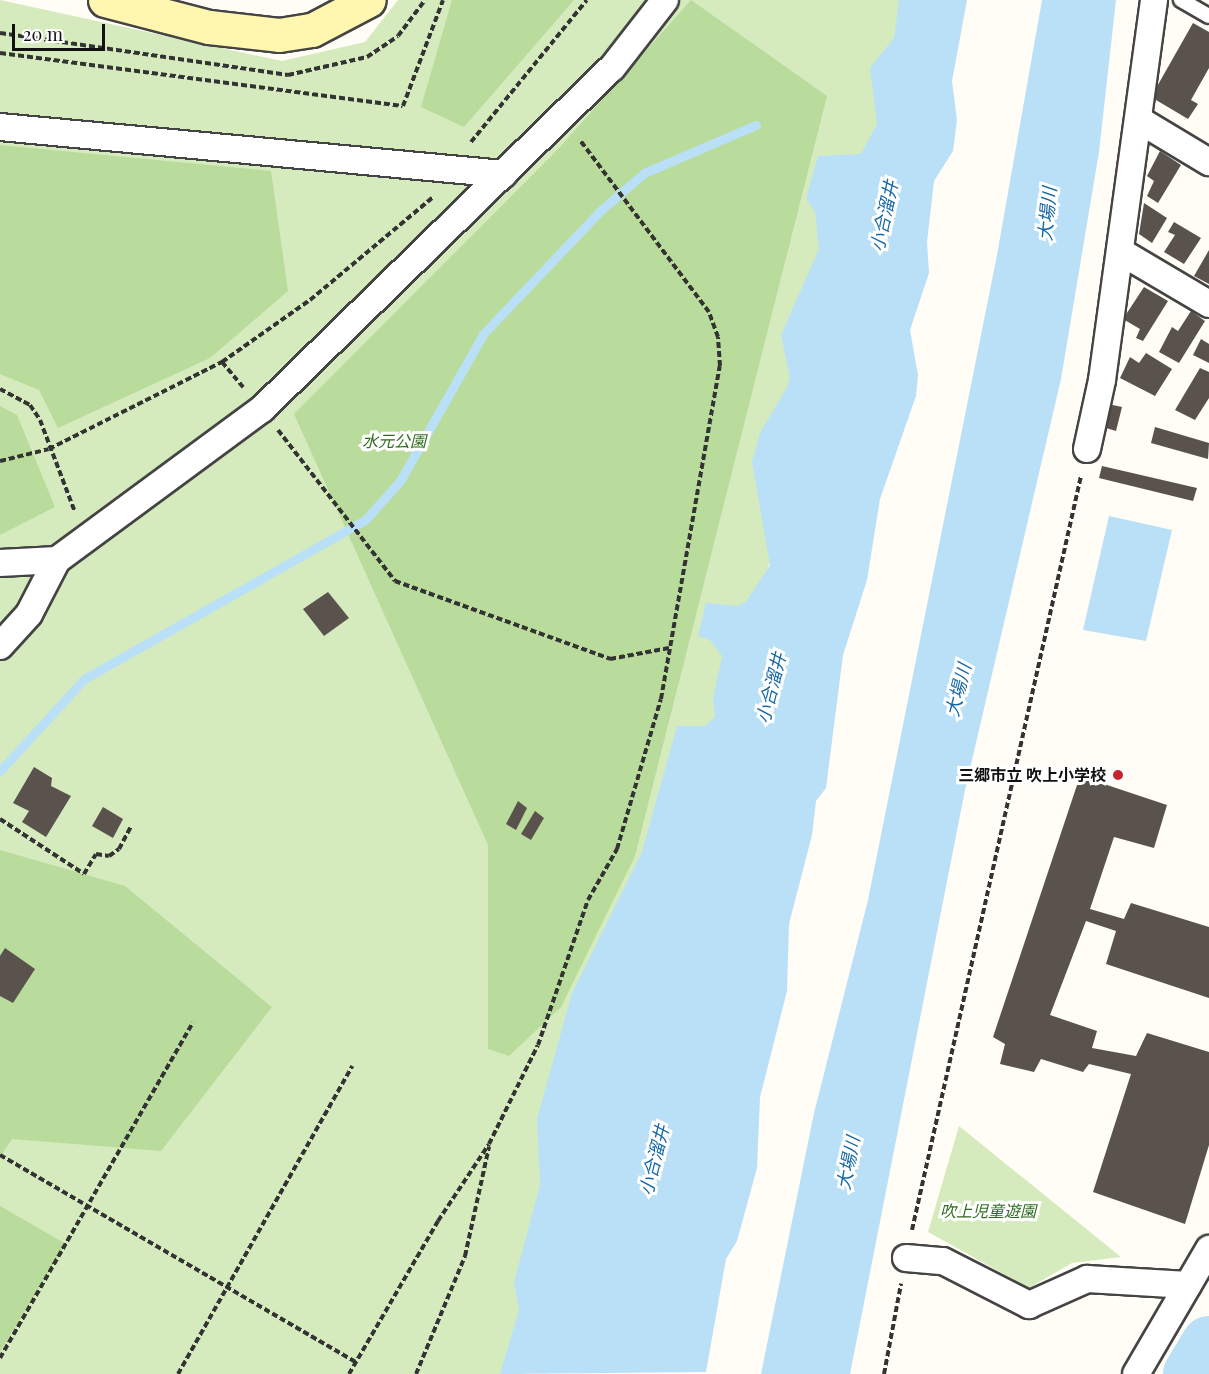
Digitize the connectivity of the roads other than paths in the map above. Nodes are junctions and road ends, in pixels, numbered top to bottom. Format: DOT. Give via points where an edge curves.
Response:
graph roads {
  1 [pos="105,0"];
  2 [pos="369,0"];
  3 [pos="665,0"];
  4 [pos="1154,0"];
  5 [pos="1181,0"];
  6 [pos="1209,16"];
  7 [pos="1139,120"];
  8 [pos="0,127"];
  9 [pos="1209,162"];
  10 [pos="504,174"];
  11 [pos="1121,252"];
  12 [pos="1209,304"];
  13 [pos="1087,448"];
  14 [pos="57,560"];
  15 [pos="0,563"];
  16 [pos="0,646"];
  17 [pos="1209,1249"];
  18 [pos="906,1258"];
  19 [pos="1195,1287"];
  20 [pos="1136,1374"];
  1 -- 2 [label="street" via="209,27 279,36 312,30"];
  3 -- 10 [label="street" via="612,68"];
  4 -- 7 [label="street"];
  5 -- 6 [label="lane"];
  7 -- 9 [label="street"];
  7 -- 11 [label="street"];
  8 -- 10 [label="street"];
  10 -- 14 [label="street" via="262,410"];
  11 -- 12 [label="street"];
  11 -- 13 [label="street"];
  14 -- 15 [label="street"];
  14 -- 16 [label="street" via="29,614"];
  17 -- 19 [label="street"];
  18 -- 19 [label="street" via="943,1261 1029,1305 1087,1279"];
  19 -- 20 [label="street"];
}
